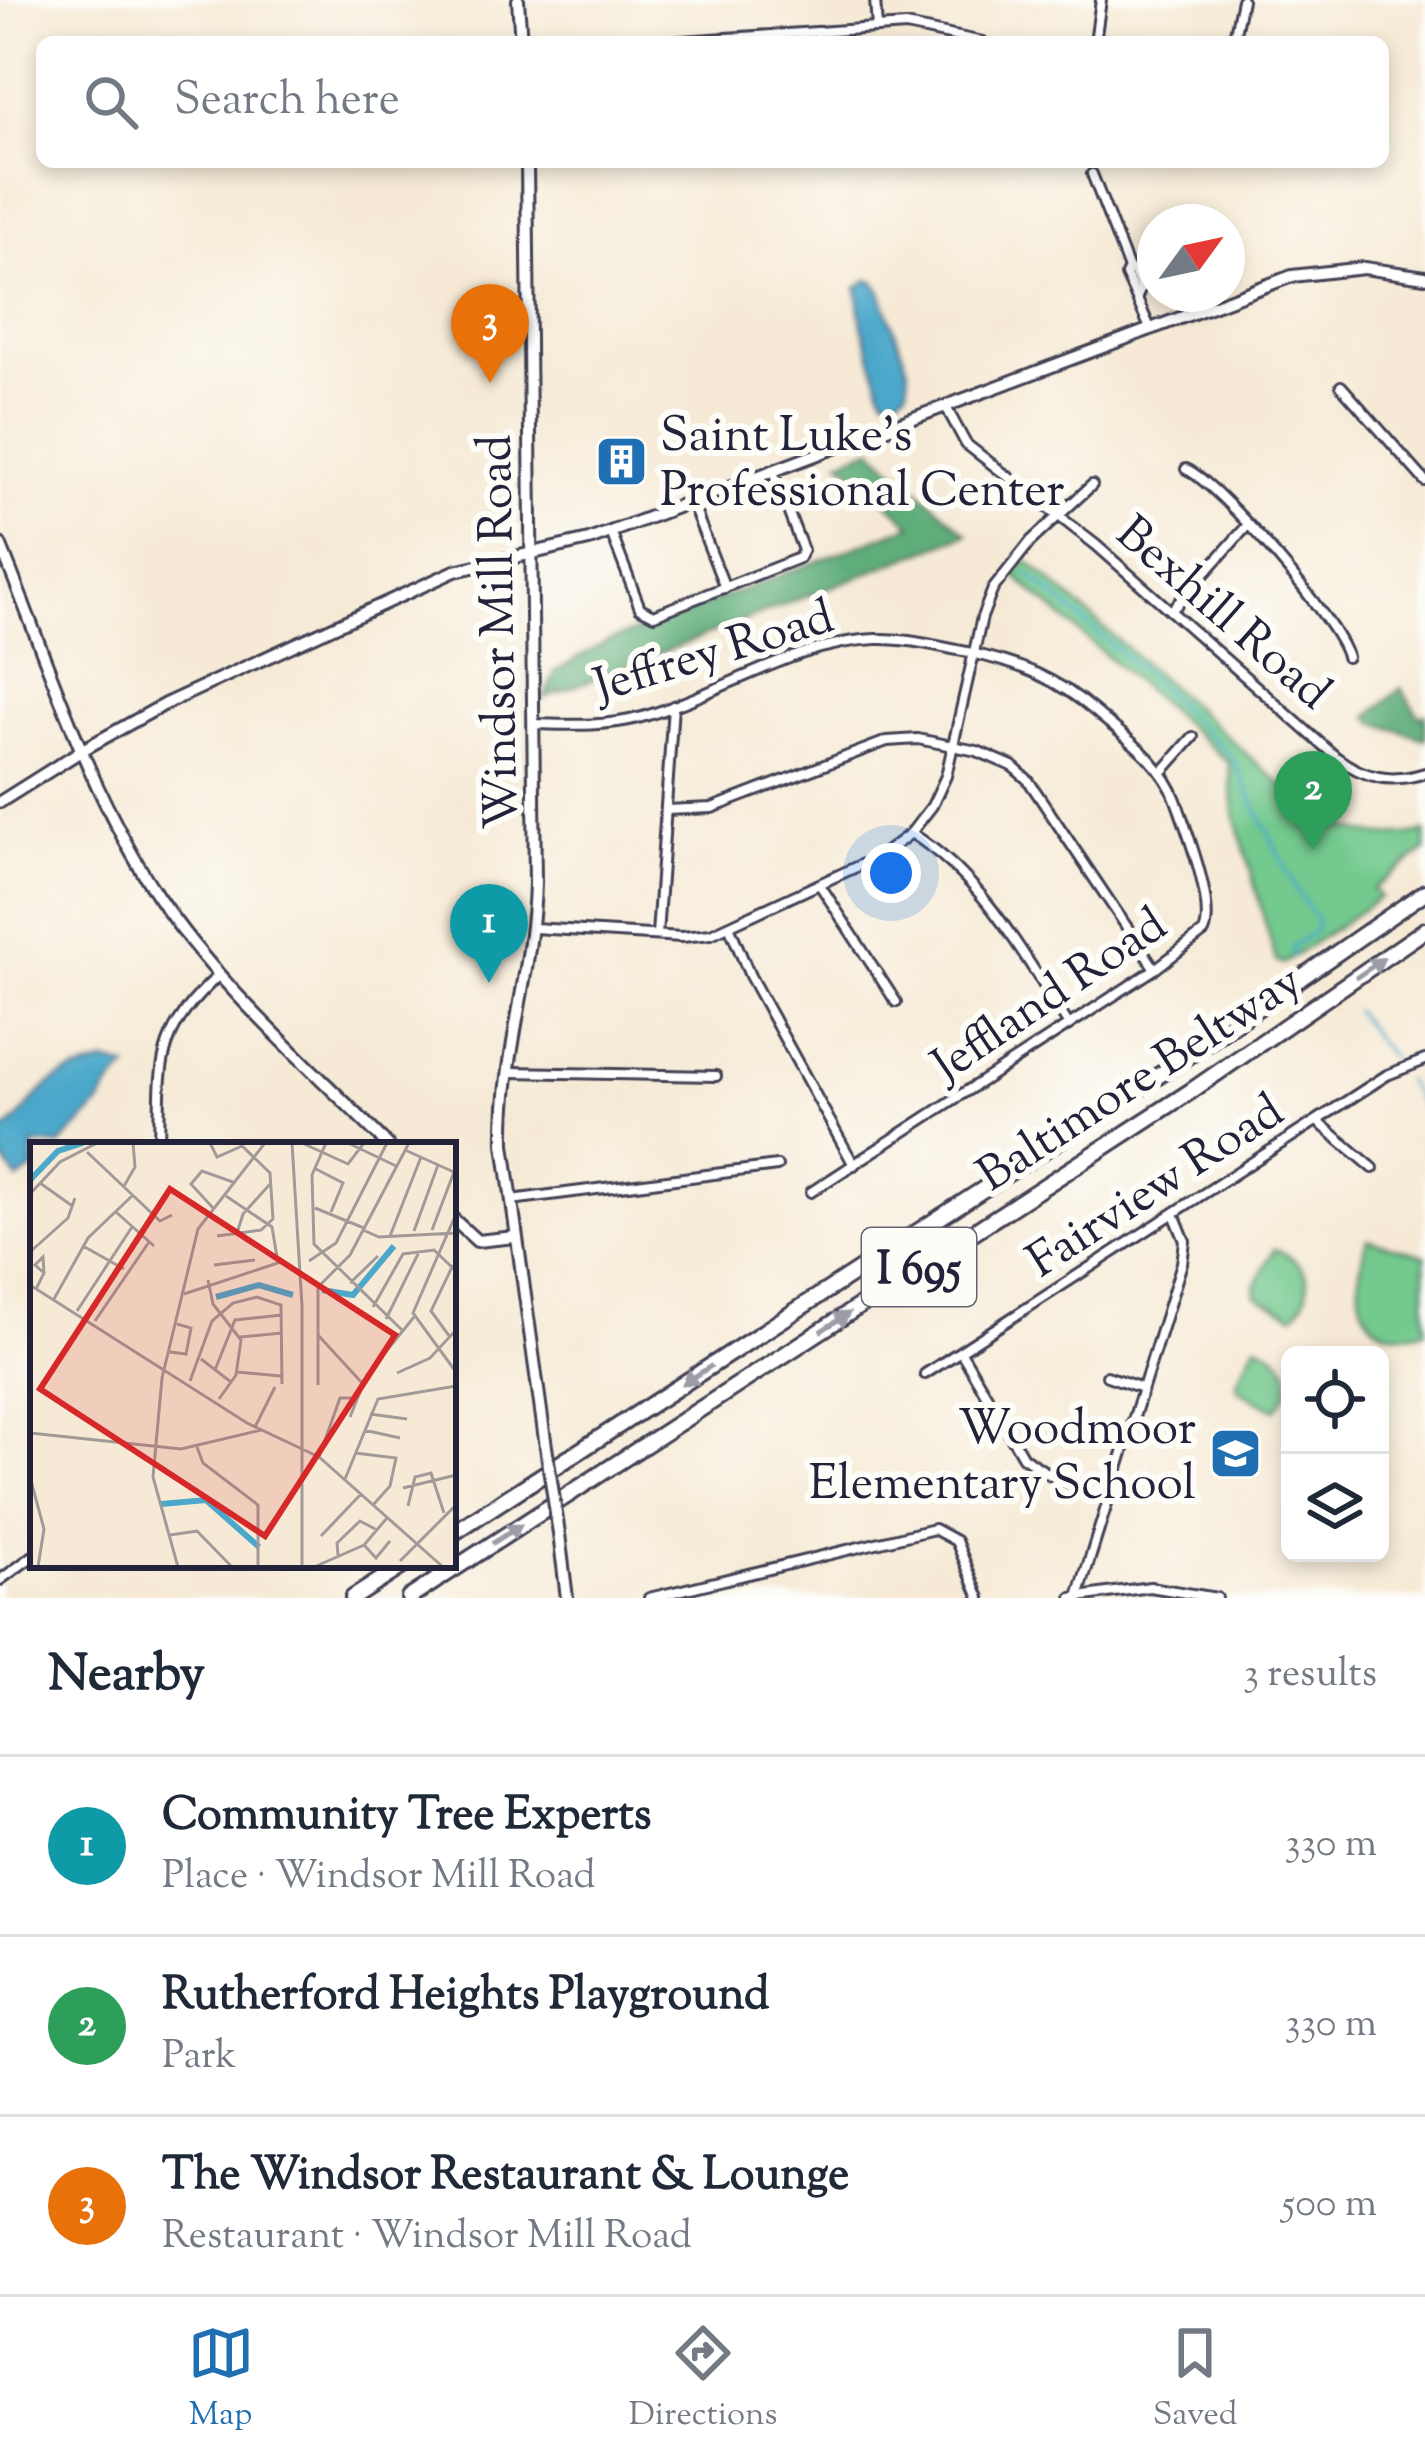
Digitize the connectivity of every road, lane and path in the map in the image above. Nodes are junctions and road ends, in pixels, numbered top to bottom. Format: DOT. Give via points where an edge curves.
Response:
graph roads {
  1 [pos="518,0"];
  2 [pos="875,0"];
  3 [pos="1101,0"];
  4 [pos="1242,0"];
  5 [pos="877,28"];
  6 [pos="520,36"];
  7 [pos="757,36"];
  8 [pos="958,36"];
  9 [pos="1096,36"];
  10 [pos="1234,36"];
  11 [pos="527,168"];
  12 [pos="1092,174"];
  13 [pos="1425,277"];
  14 [pos="1150,328"];
  15 [pos="1341,386"];
  16 [pos="946,407"];
  17 [pos="1186,470"];
  18 [pos="773,472"];
  19 [pos="1425,480"];
  20 [pos="1092,485"];
  21 [pos="692,503"];
  22 [pos="1056,514"];
  23 [pos="1247,526"];
  24 [pos="611,532"];
  25 [pos="0,544"];
  26 [pos="531,552"];
  27 [pos="725,588"];
  28 [pos="1171,611"];
  29 [pos="975,654"];
  30 [pos="1347,657"];
  31 [pos="673,706"];
  32 [pos="532,724"];
  33 [pos="1193,737"];
  34 [pos="953,744"];
  35 [pos="84,749"];
  36 [pos="1162,772"];
  37 [pos="1425,773"];
  38 [pos="0,802"];
  39 [pos="666,810"];
  40 [pos="910,833"];
  41 [pos="820,885"];
  42 [pos="1425,892"];
  43 [pos="534,928"];
  44 [pos="730,928"];
  45 [pos="1425,930"];
  46 [pos="657,935"];
  47 [pos="1155,969"];
  48 [pos="220,974"];
  49 [pos="896,1001"];
  50 [pos="1069,1025"];
  51 [pos="1425,1060"];
  52 [pos="510,1072"];
  53 [pos="716,1076"];
  54 [pos="1317,1120"];
  55 [pos="159,1142"];
  56 [pos="385,1142"];
  57 [pos="854,1165"];
  58 [pos="777,1166"];
  59 [pos="1373,1168"];
  60 [pos="812,1192"];
  61 [pos="510,1200"];
  62 [pos="1174,1214"];
  63 [pos="456,1222"];
  64 [pos="515,1237"];
  65 [pos="962,1352"];
  66 [pos="926,1375"];
  67 [pos="1107,1376"];
  68 [pos="1142,1388"];
  69 [pos="1110,1495"];
  70 [pos="456,1531"];
  71 [pos="30,1558"];
  72 [pos="399,1568"];
  73 [pos="455,1568"];
  74 [pos="456,1568"];
  75 [pos="0,1580"];
  76 [pos="1168,1593"];
  77 [pos="1075,1597"];
  78 [pos="353,1598"];
  79 [pos="409,1598"];
  80 [pos="567,1598"];
  81 [pos="649,1598"];
  82 [pos="980,1598"];
  83 [pos="1217,1598"];
  1 -- 6 [label="main road"];
  2 -- 5 [label="street"];
  3 -- 9 [label="street"];
  4 -- 10 [label="street"];
  5 -- 7 [label="street"];
  5 -- 8 [label="street"];
  11 -- 26 [label="main road, Windsor Mill Road"];
  12 -- 14 [label="street"];
  13 -- 14 [label="main road" via="1318,271"];
  14 -- 16 [label="main road"];
  15 -- 19 [label="street"];
  16 -- 18 [label="main road"];
  16 -- 22 [label="street, Bexhill Road" via="966,444"];
  17 -- 23 [label="street"];
  18 -- 21 [label="main road"];
  18 -- 27 [label="street" via="802,554"];
  20 -- 22 [label="street"];
  21 -- 24 [label="main road"];
  21 -- 27 [label="street"];
  22 -- 28 [label="street, Bexhill Road"];
  22 -- 29 [label="street" via="993,589"];
  23 -- 28 [label="street"];
  23 -- 30 [label="street" via="1330,622"];
  24 -- 26 [label="main road"];
  24 -- 27 [label="street" via="644,613"];
  25 -- 35 [label="main road"];
  26 -- 32 [label="main road, Windsor Mill Road"];
  26 -- 35 [label="main road" via="431,581"];
  28 -- 37 [label="street, Bexhill Road" via="1350,768 1390,780"];
  29 -- 31 [label="street, Jeffrey Road" via="899,640 854,642"];
  29 -- 34 [label="street"];
  29 -- 36 [label="street, Jeffrey Road" via="1060,683"];
  31 -- 32 [label="street, Jeffrey Road" via="600,725"];
  31 -- 39 [label="street"];
  32 -- 43 [label="main road, Windsor Mill Road"];
  33 -- 36 [label="street"];
  34 -- 39 [label="street" via="887,741 712,808"];
  34 -- 40 [label="street" via="940,792"];
  34 -- 47 [label="street" via="994,756 1028,780"];
  35 -- 38 [label="main road"];
  35 -- 48 [label="main road" via="136,860"];
  36 -- 47 [label="street, Jeffland Road" via="1209,916 1198,938"];
  39 -- 46 [label="street"];
  40 -- 41 [label="street"];
  40 -- 50 [label="street" via="975,884"];
  41 -- 44 [label="street"];
  41 -- 49 [label="street"];
  42 -- 70 [label="highway, Baltimore Beltway / I 695, one-way" via="1175,1065"];
  43 -- 46 [label="street"];
  43 -- 52 [label="main road, Windsor Mill Road"];
  44 -- 46 [label="street"];
  44 -- 57 [label="street"];
  74 -- 45 [label="highway, Baltimore Beltway / I 695, one-way"];
  47 -- 50 [label="street, Jeffland Road"];
  48 -- 55 [label="street" via="167,1037"];
  48 -- 56 [label="main road"];
  50 -- 57 [label="street, Jeffland Road"];
  51 -- 54 [label="street, Fairview Road"];
  52 -- 53 [label="street"];
  52 -- 61 [label="main road, Windsor Mill Road" via="503,1118"];
  54 -- 59 [label="street"];
  54 -- 62 [label="street, Fairview Road"];
  57 -- 60 [label="street, Jeffland Road"];
  58 -- 61 [label="street"];
  61 -- 64 [label="main road, Windsor Mill Road"];
  62 -- 65 [label="street, Fairview Road"];
  62 -- 68 [label="street" via="1184,1251"];
  63 -- 64 [label="main road" via="477,1241"];
  64 -- 80 [label="main road, Windsor Mill Road, bridge"];
  65 -- 66 [label="street, Fairview Road"];
  65 -- 69 [label="street" via="1023,1457 1053,1477"];
  67 -- 68 [label="street"];
  68 -- 69 [label="street"];
  69 -- 77 [label="street"];
  71 -- 75 [label="street"];
  72 -- 78 [label="highway"];
  79 -- 73 [label="highway, Baltimore Beltway / I 695, one-way"];
  76 -- 77 [label="street" via="1132,1587"];
  76 -- 83 [label="street"];
  81 -- 82 [label="street" via="934,1529 956,1541"];
}
